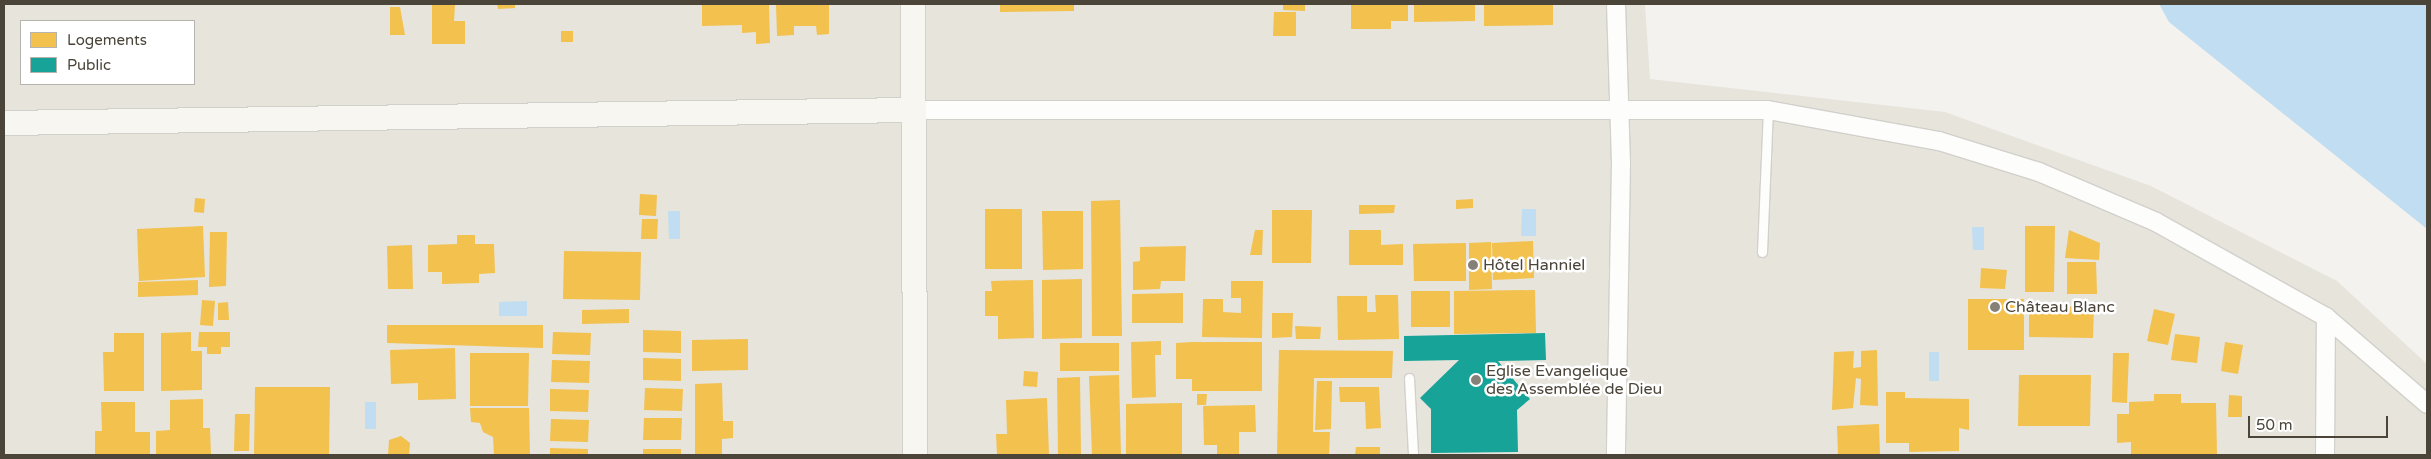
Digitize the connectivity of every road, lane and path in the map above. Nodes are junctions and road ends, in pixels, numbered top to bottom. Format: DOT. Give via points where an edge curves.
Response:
graph roads {
  1 [pos="913,4"];
  2 [pos="1616,4"];
  3 [pos="1619,108"];
  4 [pos="912,110"];
  5 [pos="1768,110"];
  6 [pos="4,123"];
  7 [pos="1762,252"];
  8 [pos="2326,317"];
  9 [pos="1410,378"];
  10 [pos="2427,404"];
  11 [pos="914,455"];
  12 [pos="1413,455"];
  13 [pos="1616,455"];
  14 [pos="2325,455"];
  1 -- 4 [label="street"];
  2 -- 3 [label="street"];
  3 -- 4 [label="street"];
  3 -- 5 [label="street"];
  3 -- 13 [label="street"];
  4 -- 6 [label="street"];
  4 -- 11 [label="street"];
  5 -- 7 [label="lane"];
  5 -- 8 [label="street" via="1939,142 2039,172 2156,222"];
  8 -- 10 [label="street"];
  8 -- 14 [label="street"];
  9 -- 12 [label="lane"];
}
